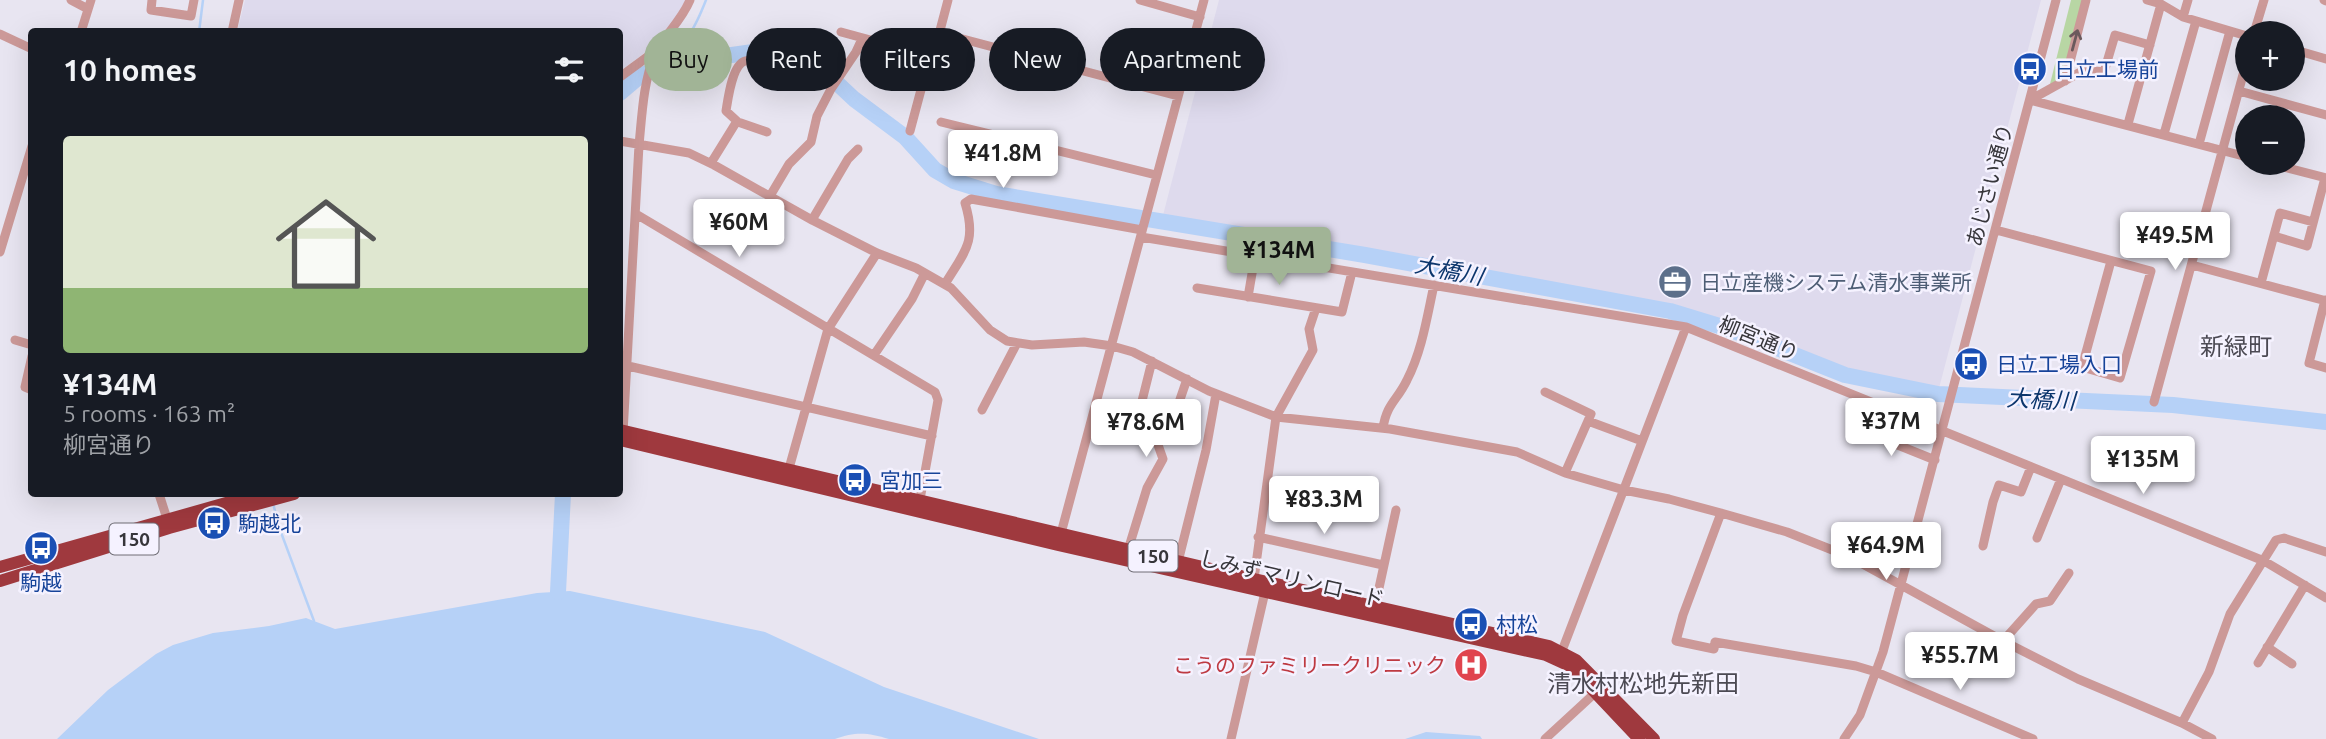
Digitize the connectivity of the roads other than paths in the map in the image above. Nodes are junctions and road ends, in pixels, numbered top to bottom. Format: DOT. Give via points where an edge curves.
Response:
graph roads {
  1 [pos="71,0"];
  2 [pos="152,0"];
  3 [pos="194,0"];
  4 [pos="239,0"];
  5 [pos="690,0"];
  6 [pos="948,0"];
  7 [pos="1140,0"];
  8 [pos="1204,0"];
  9 [pos="2056,0"];
  10 [pos="2086,0"];
  11 [pos="2147,0"];
  12 [pos="2188,0"];
  13 [pos="2261,1"];
  14 [pos="89,4"];
  15 [pos="2161,4"];
  16 [pos="1200,17"];
  17 [pos="2183,17"];
  18 [pos="2196,21"];
  19 [pos="2257,21"];
  20 [pos="82,28"];
  21 [pos="233,28"];
  22 [pos="675,28"];
  23 [pos="941,28"];
  24 [pos="2230,31"];
  25 [pos="2235,32"];
  26 [pos="0,34"];
  27 [pos="860,42"];
  28 [pos="975,42"];
  29 [pos="2150,45"];
  30 [pos="28,47"];
  31 [pos="2305,53"];
  32 [pos="2326,59"];
  33 [pos="746,61"];
  34 [pos="644,62"];
  35 [pos="623,75"];
  36 [pos="2065,81"];
  37 [pos="647,91"];
  38 [pos="921,91"];
  39 [pos="2239,91"];
  40 [pos="1178,96"];
  41 [pos="2030,100"];
  42 [pos="2326,115"];
  43 [pos="737,121"];
  44 [pos="941,122"];
  45 [pos="2128,124"];
  46 [pos="910,131"];
  47 [pos="767,132"];
  48 [pos="2164,134"];
  49 [pos="623,142"];
  50 [pos="2199,144"];
  51 [pos="639,145"];
  52 [pos="858,149"];
  53 [pos="2224,151"];
  54 [pos="2235,154"];
  55 [pos="28,157"];
  56 [pos="711,163"];
  57 [pos="2305,173"];
  58 [pos="1156,175"];
  59 [pos="2326,178"];
  60 [pos="770,197"];
  61 [pos="635,214"];
  62 [pos="812,220"];
  63 [pos="5,221"];
  64 [pos="2313,222"];
  65 [pos="1996,230"];
  66 [pos="1142,232"];
  67 [pos="2274,236"];
  68 [pos="0,252"];
  69 [pos="877,253"];
  70 [pos="1255,256"];
  71 [pos="2111,261"];
  72 [pos="2192,265"];
  73 [pos="1352,272"];
  74 [pos="925,273"];
  75 [pos="2261,283"];
  76 [pos="945,284"];
  77 [pos="1434,285"];
  78 [pos="1197,288"];
  79 [pos="1248,297"];
  80 [pos="2326,300"];
  81 [pos="1316,308"];
  82 [pos="1686,327"];
  83 [pos="828,329"];
  84 [pos="15,340"];
  85 [pos="1017,343"];
  86 [pos="28,344"];
  87 [pos="1112,346"];
  88 [pos="874,355"];
  89 [pos="1153,361"];
  90 [pos="628,366"];
  91 [pos="2326,368"];
  92 [pos="1187,379"];
  93 [pos="1545,392"];
  94 [pos="1216,394"];
  95 [pos="2154,402"];
  96 [pos="806,406"];
  97 [pos="982,410"];
  98 [pos="623,415"];
  99 [pos="1276,416"];
  100 [pos="1588,421"];
  101 [pos="1383,428"];
  102 [pos="1858,429"];
  103 [pos="1943,431"];
  104 [pos="1161,434"];
  105 [pos="623,435"];
  106 [pos="932,436"];
  107 [pos="1642,441"];
  108 [pos="1935,460"];
  109 [pos="2031,467"];
  110 [pos="1565,473"];
  111 [pos="787,474"];
  112 [pos="2061,479"];
  113 [pos="1624,490"];
  114 [pos="160,497"];
  115 [pos="272,497"];
  116 [pos="919,505"];
  117 [pos="1396,510"];
  118 [pos="1721,513"];
  119 [pos="168,524"];
  120 [pos="1258,537"];
  121 [pos="2037,538"];
  122 [pos="1059,540"];
  123 [pos="1983,546"];
  124 [pos="1128,550"];
  125 [pos="2326,552"];
  126 [pos="2264,561"];
  127 [pos="1178,562"];
  128 [pos="1383,565"];
  129 [pos="0,567"];
  130 [pos="2069,573"];
  131 [pos="1254,579"];
  132 [pos="0,581"];
  133 [pos="1900,585"];
  134 [pos="2305,585"];
  135 [pos="1265,592"];
  136 [pos="2326,598"];
  137 [pos="1373,611"];
  138 [pos="2003,641"];
  139 [pos="2267,646"];
  140 [pos="1561,655"];
  141 [pos="2258,663"];
  142 [pos="2292,664"];
  143 [pos="1876,672"];
  144 [pos="1595,693"];
  145 [pos="2182,723"];
  146 [pos="1231,739"];
  147 [pos="1545,739"];
  148 [pos="1639,739"];
  149 [pos="1654,739"];
  150 [pos="1844,739"];
  151 [pos="2033,739"];
  152 [pos="2212,739"];
  1 -- 14 [label="street"];
  2 -- 3 [label="street" via="151,9 191,16"];
  4 -- 21 [label="street"];
  5 -- 22 [label="street"];
  6 -- 23 [label="street"];
  7 -- 16 [label="street"];
  8 -- 16 [label="street"];
  9 -- 41 [label="street, あじさい通り"];
  36 -- 10 [label="street, one-way"];
  11 -- 15 [label="street"];
  12 -- 17 [label="street"];
  13 -- 19 [label="street"];
  14 -- 20 [label="street"];
  15 -- 17 [label="street"];
  15 -- 29 [label="street"];
  16 -- 40 [label="street"];
  17 -- 18 [label="street"];
  18 -- 24 [label="street"];
  18 -- 48 [label="street"];
  24 -- 25 [label="street"];
  24 -- 50 [label="street"];
  26 -- 30 [label="street"];
  27 -- 60 [label="street" via="817,116 811,142 789,164"];
  28 -- 40 [label="street"];
  29 -- 36 [label="street" via="2115,35 2104,72 2084,70"];
  29 -- 45 [label="street"];
  31 -- 32 [label="street"];
  33 -- 43 [label="street" via="738,65 726,111"];
  34 -- 35 [label="street"];
  36 -- 41 [label="street"];
  37 -- 51 [label="street"];
  38 -- 46 [label="street"];
  39 -- 42 [label="street"];
  39 -- 53 [label="street"];
  40 -- 58 [label="street"];
  41 -- 45 [label="street"];
  41 -- 65 [label="street, あじさい通り"];
  43 -- 47 [label="street"];
  43 -- 56 [label="street"];
  44 -- 58 [label="street"];
  45 -- 48 [label="street"];
  48 -- 50 [label="street"];
  49 -- 51 [label="street"];
  50 -- 53 [label="street"];
  51 -- 56 [label="street" via="689,153"];
  51 -- 61 [label="street"];
  52 -- 62 [label="street"];
  53 -- 54 [label="street"];
  53 -- 72 [label="street"];
  55 -- 63 [label="street"];
  56 -- 60 [label="street"];
  57 -- 59 [label="street"];
  58 -- 66 [label="street"];
  59 -- 64 [label="street"];
  60 -- 62 [label="street"];
  61 -- 83 [label="street"];
  61 -- 90 [label="street"];
  62 -- 69 [label="street"];
  63 -- 68 [label="street"];
  64 -- 67 [label="street" via="2280,213"];
  64 -- 67 [label="street" via="2307,246"];
  65 -- 71 [label="street"];
  65 -- 103 [label="street, あじさい通り"];
  66 -- 70 [label="street, 柳宮通り"];
  66 -- 76 [label="street, 柳宮通り" via="971,199 965,203 970,237"];
  66 -- 87 [label="street"];
  67 -- 75 [label="street"];
  69 -- 74 [label="street"];
  69 -- 83 [label="street"];
  70 -- 73 [label="street, 柳宮通り"];
  70 -- 79 [label="street"];
  71 -- 71 [label="street" via="2151,271 2120,378 2082,367"];
  72 -- 75 [label="street"];
  72 -- 95 [label="street"];
  73 -- 77 [label="street, 柳宮通り"];
  73 -- 81 [label="street" via="1342,313"];
  74 -- 76 [label="street"];
  74 -- 88 [label="street"];
  75 -- 80 [label="street"];
  76 -- 85 [label="street" via="990,330"];
  77 -- 82 [label="street, 柳宮通り"];
  77 -- 101 [label="street" via="1422,340 1407,381 1386,411"];
  78 -- 79 [label="street"];
  79 -- 81 [label="street"];
  80 -- 91 [label="street" via="2309,363"];
  81 -- 99 [label="street" via="1309,329 1313,350"];
  82 -- 103 [label="street, 柳宮通り"];
  82 -- 107 [label="street"];
  83 -- 88 [label="street"];
  83 -- 96 [label="street"];
  84 -- 86 [label="street"];
  85 -- 87 [label="street"];
  85 -- 97 [label="street"];
  87 -- 89 [label="street"];
  87 -- 122 [label="street"];
  88 -- 106 [label="street" via="935,392 938,400"];
  89 -- 92 [label="street"];
  89 -- 104 [label="street" via="1137,421"];
  90 -- 96 [label="street"];
  90 -- 98 [label="street"];
  92 -- 94 [label="street"];
  92 -- 104 [label="street" via="1174,417"];
  93 -- 100 [label="street" via="1591,414"];
  94 -- 99 [label="street"];
  94 -- 127 [label="street"];
  96 -- 106 [label="street"];
  96 -- 111 [label="street"];
  99 -- 101 [label="street"];
  99 -- 120 [label="street"];
  100 -- 107 [label="street"];
  100 -- 110 [label="street"];
  101 -- 110 [label="street" via="1517,452"];
  102 -- 108 [label="street"];
  103 -- 108 [label="street, あじさい通り"];
  103 -- 109 [label="street, 柳宮通り"];
  104 -- 124 [label="street" via="1157,442 1163,459 1147,488"];
  105 -- 111 [label="highway, しみずマリンロード / 150"];
  106 -- 116 [label="street"];
  107 -- 113 [label="street"];
  108 -- 133 [label="street, あじさい通り"];
  109 -- 112 [label="street, 柳宮通り"];
  109 -- 123 [label="street" via="2021,492 1999,485"];
  110 -- 113 [label="street"];
  111 -- 116 [label="highway, しみずマリンロード / 150"];
  112 -- 121 [label="street"];
  112 -- 126 [label="street, 柳宮通り"];
  113 -- 118 [label="street"];
  113 -- 140 [label="street"];
  114 -- 119 [label="street"];
  115 -- 119 [label="highway, 150"];
  116 -- 122 [label="highway, しみずマリンロード / 150"];
  117 -- 128 [label="street"];
  118 -- 133 [label="street" via="1816,542"];
  118 -- 143 [label="street" via="1676,641 1714,649 1715,642"];
  119 -- 129 [label="highway, 150"];
  119 -- 132 [label="highway, 150"];
  120 -- 128 [label="street"];
  120 -- 131 [label="street"];
  122 -- 124 [label="highway, しみずマリンロード / 150"];
  122 -- 135 [label="highway, しみずマリンロード / 150"];
  124 -- 127 [label="highway, しみずマリンロード / 150"];
  125 -- 126 [label="street" via="2284,538 2276,540"];
  126 -- 134 [label="street, 柳宮通り"];
  126 -- 145 [label="street" via="2230,614 2209,673"];
  127 -- 131 [label="highway, しみずマリンロード / 150"];
  128 -- 137 [label="street"];
  130 -- 138 [label="street" via="2050,601 2036,604"];
  131 -- 137 [label="highway, しみずマリンロード / 150"];
  133 -- 138 [label="street"];
  133 -- 143 [label="street, あじさい通り"];
  134 -- 136 [label="street, 柳宮通り"];
  134 -- 139 [label="street"];
  135 -- 137 [label="highway, しみずマリンロード / 150"];
  135 -- 146 [label="street"];
  137 -- 140 [label="highway, しみずマリンロード / 150"];
  138 -- 145 [label="street"];
  139 -- 141 [label="street"];
  139 -- 142 [label="street"];
  140 -- 144 [label="highway, しみずマリンロード / 150"];
  140 -- 149 [label="highway, しみずマリンロード / 150" via="1576,660"];
  143 -- 150 [label="street, あじさい通り" via="1860,715"];
  143 -- 151 [label="street"];
  144 -- 147 [label="street"];
  144 -- 148 [label="highway, しみずマリンロード / 150"];
  145 -- 152 [label="street"];
}
